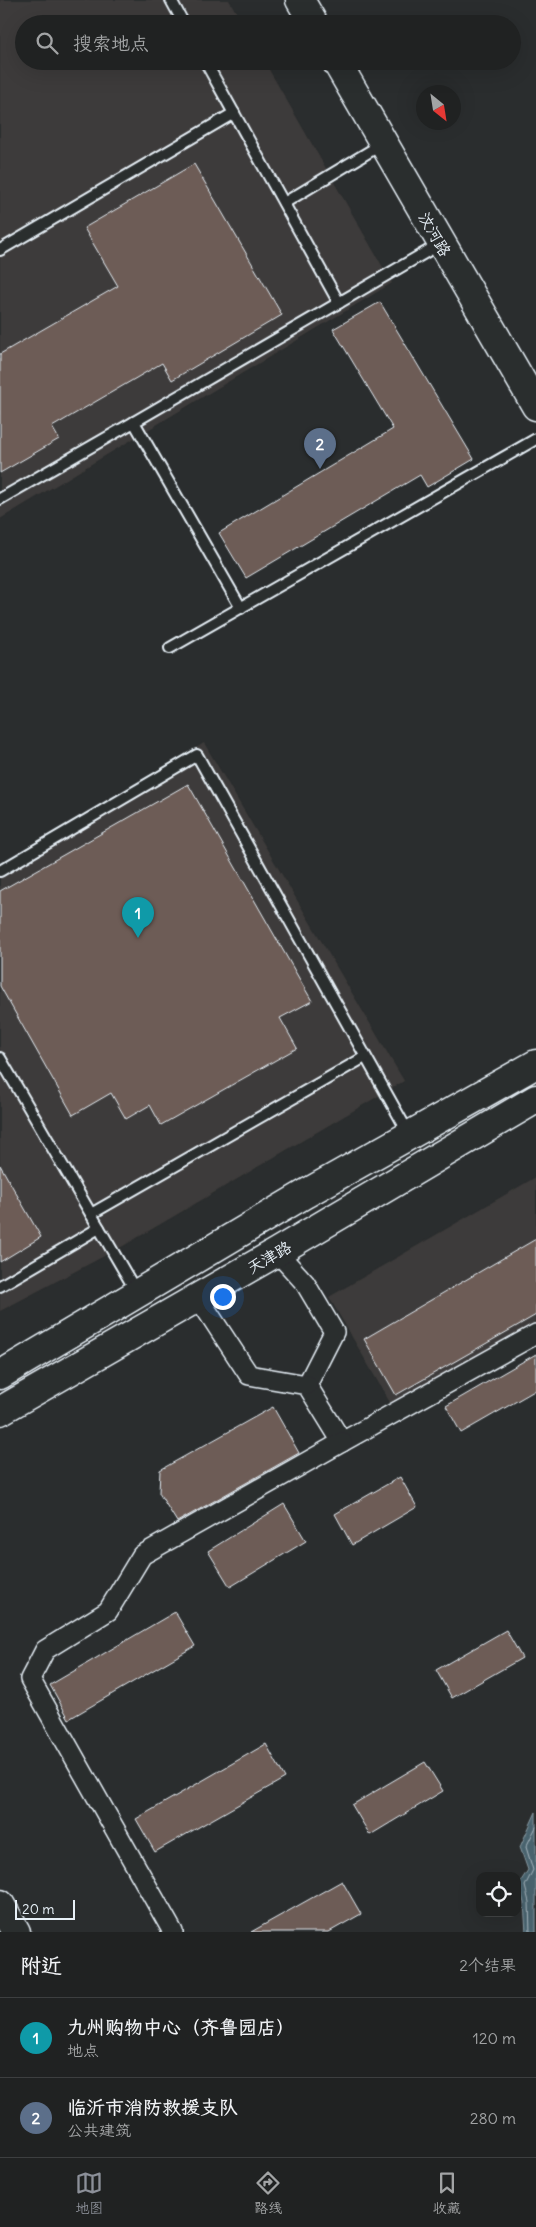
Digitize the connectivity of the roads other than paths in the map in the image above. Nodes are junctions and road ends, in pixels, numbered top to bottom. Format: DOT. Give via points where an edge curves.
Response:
graph roads {
  1 [pos="171,0"];
  2 [pos="300,0"];
  3 [pos="313,0"];
  4 [pos="179,15"];
  5 [pos="309,15"];
  6 [pos="322,15"];
  7 [pos="210,70"];
  8 [pos="341,70"];
  9 [pos="353,70"];
  10 [pos="234,113"];
  11 [pos="383,143"];
  12 [pos="284,203"];
  13 [pos="441,244"];
  14 [pos="0,250"];
  15 [pos="339,303"];
  16 [pos="536,384"];
  17 [pos="536,406"];
  18 [pos="134,422"];
  19 [pos="536,439"];
  20 [pos="0,499"];
  21 [pos="241,608"];
  22 [pos="170,648"];
  23 [pos="0,871"];
  24 [pos="365,1056"];
  25 [pos="0,1058"];
  26 [pos="536,1064"];
  27 [pos="536,1099"];
  28 [pos="409,1134"];
  29 [pos="91,1214"];
  30 [pos="99,1228"];
  31 [pos="277,1252"];
  32 [pos="0,1286"];
  33 [pos="138,1294"];
  34 [pos="198,1297"];
  35 [pos="536,1334"];
  36 [pos="0,1376"];
  37 [pos="307,1385"];
  38 [pos="0,1411"];
  39 [pos="342,1442"];
  40 [pos="0,1904"];
  41 [pos="16,1932"];
  42 [pos="173,1932"];
  1 -- 4 [label="lane"];
  2 -- 5 [label="main road"];
  3 -- 6 [label="main road"];
  7 -- 10 [label="lane"];
  8 -- 11 [label="main road, 汶河路"];
  9 -- 16 [label="main road, 汶河路"];
  10 -- 12 [label="lane"];
  10 -- 14 [label="lane"];
  11 -- 12 [label="lane"];
  11 -- 13 [label="main road, 汶河路"];
  12 -- 15 [label="lane"];
  13 -- 15 [label="lane"];
  13 -- 17 [label="main road, 汶河路"];
  15 -- 18 [label="lane"];
  18 -- 20 [label="lane"];
  18 -- 21 [label="lane"];
  19 -- 21 [label="lane"];
  21 -- 22 [label="lane"];
  23 -- 24 [label="lane" via="197,755"];
  24 -- 28 [label="lane"];
  24 -- 29 [label="lane"];
  25 -- 29 [label="lane"];
  26 -- 28 [label="main road"];
  27 -- 31 [label="main road, 天津路"];
  28 -- 33 [label="main road"];
  29 -- 30 [label="lane"];
  30 -- 32 [label="lane"];
  30 -- 33 [label="lane"];
  31 -- 34 [label="main road, 天津路"];
  31 -- 37 [label="street" via="305,1283 334,1332"];
  33 -- 36 [label="main road"];
  34 -- 37 [label="street" via="249,1375"];
  34 -- 38 [label="main road, 天津路"];
  35 -- 39 [label="street"];
  37 -- 39 [label="street"];
  39 -- 42 [label="street" via="142,1555 108,1611 45,1650 30,1679"];
  40 -- 41 [label="main road"];
}
